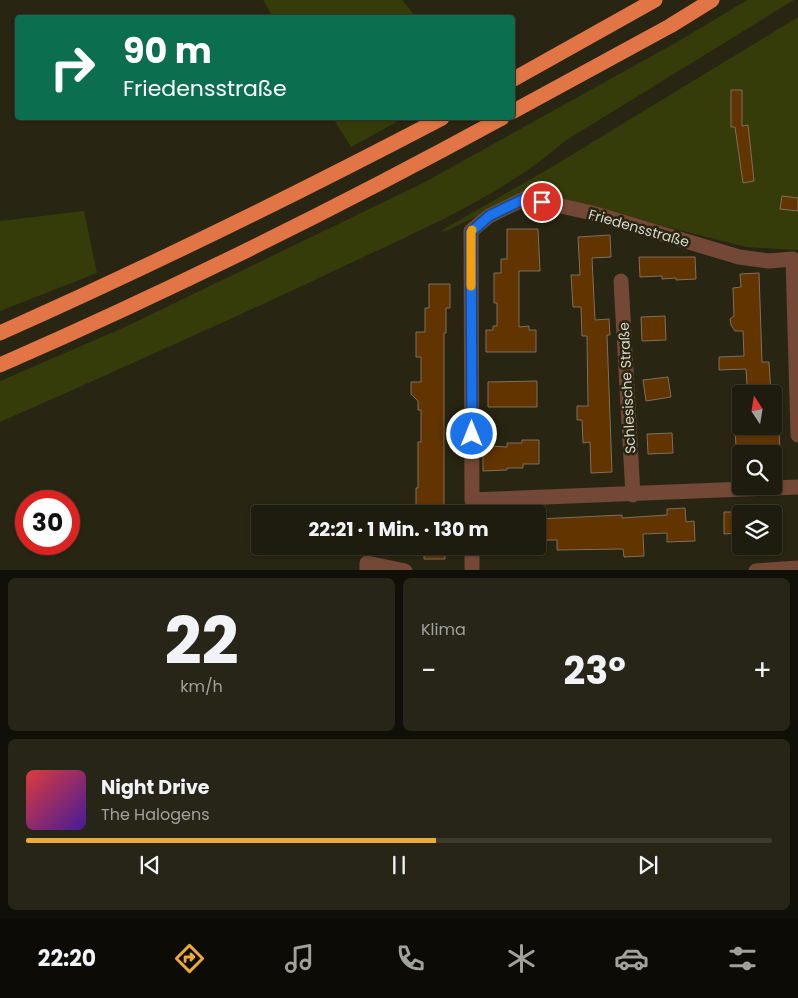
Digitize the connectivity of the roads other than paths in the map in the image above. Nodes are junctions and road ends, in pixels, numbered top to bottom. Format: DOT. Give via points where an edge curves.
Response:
graph roads {
  1 [pos="655,0"];
  2 [pos="712,0"];
  3 [pos="515,78"];
  4 [pos="515,110"];
  5 [pos="438,120"];
  6 [pos="498,120"];
  7 [pos="621,281"];
  8 [pos="0,333"];
  9 [pos="0,365"];
  10 [pos="798,435"];
  11 [pos="798,487"];
  12 [pos="633,495"];
  13 [pos="472,505"];
  14 [pos="499,505"];
  15 [pos="472,555"];
  16 [pos="798,568"];
  17 [pos="367,570"];
  18 [pos="405,570"];
  19 [pos="472,570"];
  20 [pos="756,570"];
  1 -- 3 [label="highway"];
  2 -- 4 [label="highway"];
  5 -- 8 [label="highway" via="248,217"];
  6 -- 9 [label="highway" via="252,248"];
  7 -- 12 [label="street, Schlesische Straße"];
  10 -- 13 [label="street, Friedensstraße" via="793,259 769,261 738,257 526,198 489,216 471,232"];
  11 -- 12 [label="street"];
  12 -- 14 [label="street"];
  15 -- 19 [label="street"];
  16 -- 20 [label="street"];
  17 -- 18 [label="street" via="367,563"];
}
